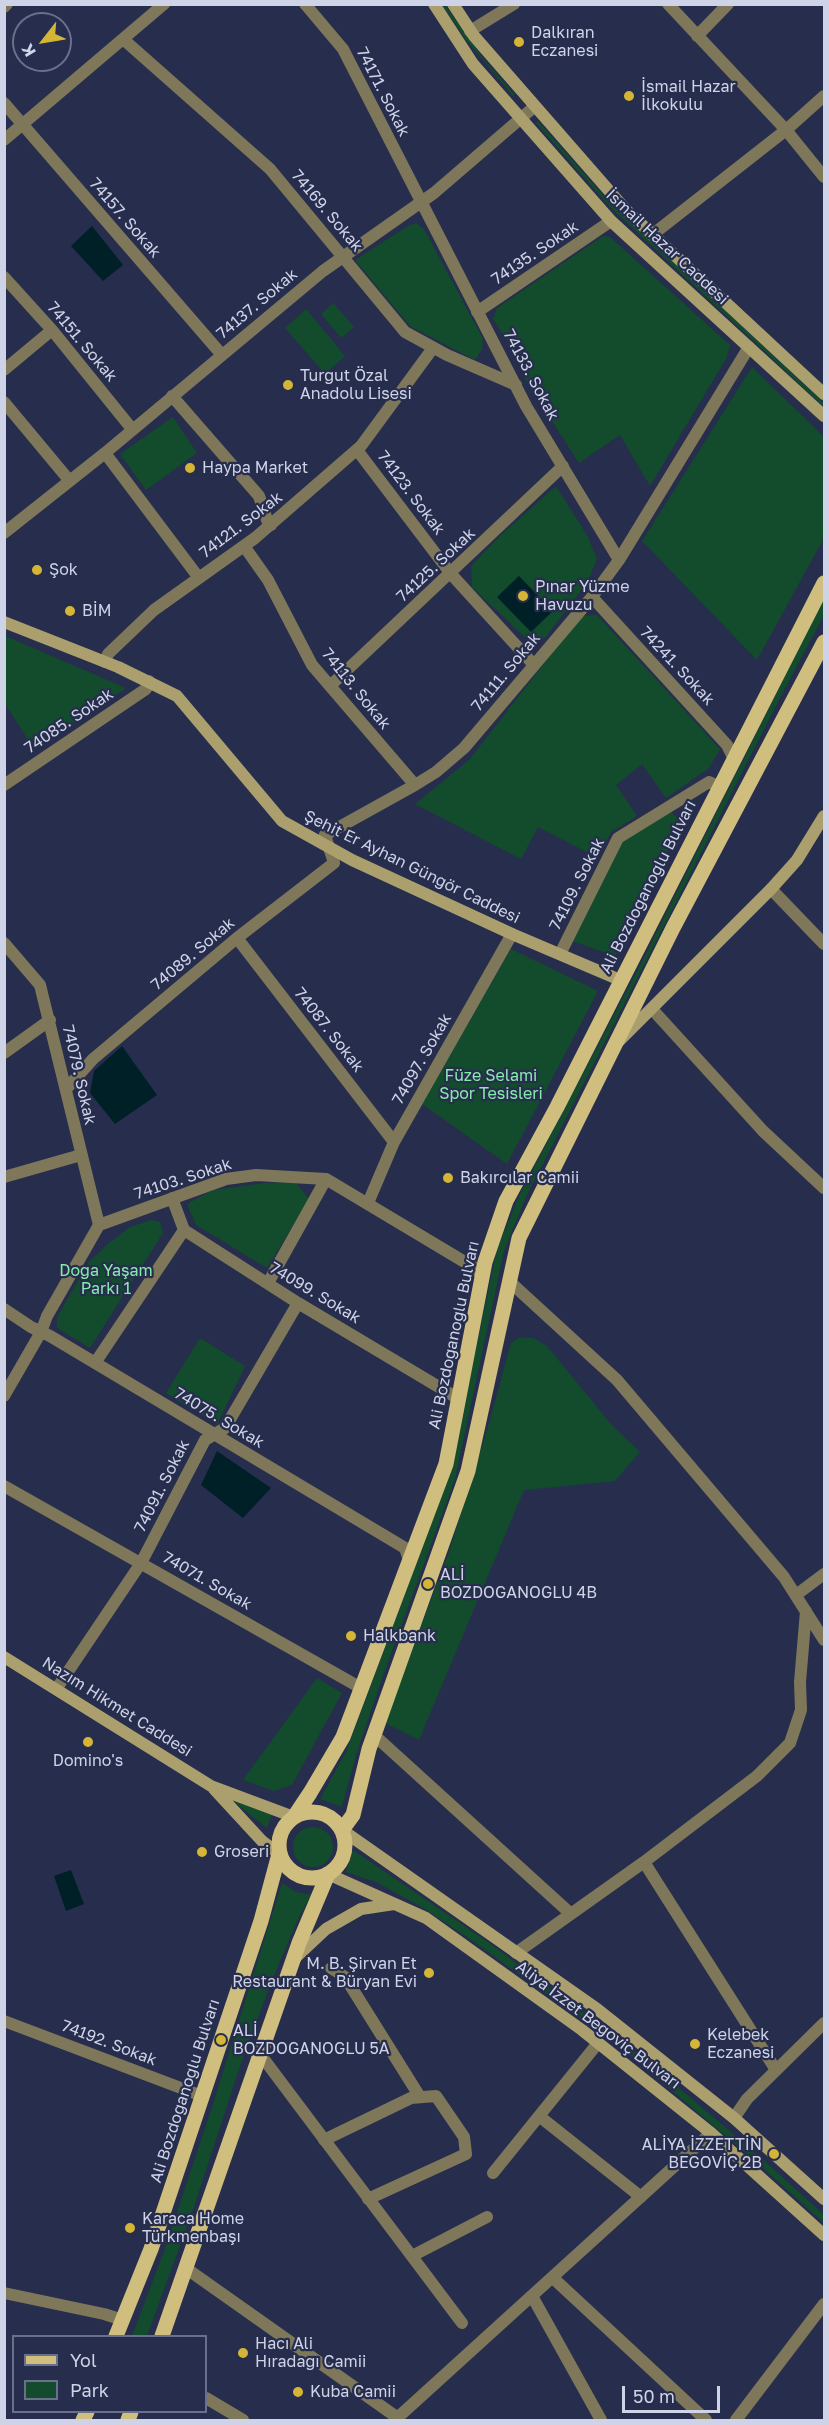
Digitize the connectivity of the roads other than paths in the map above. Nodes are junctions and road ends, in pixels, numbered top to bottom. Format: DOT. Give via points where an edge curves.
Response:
graph roads {
  1 [pos="164,4"];
  2 [pos="305,4"];
  3 [pos="434,4"];
  4 [pos="453,4"];
  5 [pos="514,4"];
  6 [pos="668,4"];
  7 [pos="728,4"];
  8 [pos="470,31"];
  9 [pos="697,36"];
  10 [pos="123,39"];
  11 [pos="825,96"];
  12 [pos="4,103"];
  13 [pos="534,107"];
  14 [pos="522,118"];
  15 [pos="22,126"];
  16 [pos="786,130"];
  17 [pos="4,140"];
  18 [pos="825,177"];
  19 [pos="422,202"];
  20 [pos="611,221"];
  21 [pos="652,235"];
  22 [pos="343,255"];
  23 [pos="4,278"];
  24 [pos="477,312"];
  25 [pos="52,330"];
  26 [pos="749,347"];
  27 [pos="433,348"];
  28 [pos="222,355"];
  29 [pos="4,370"];
  30 [pos="516,385"];
  31 [pos="825,394"];
  32 [pos="172,396"];
  33 [pos="4,402"];
  34 [pos="825,416"];
  35 [pos="132,429"];
  36 [pos="357,450"];
  37 [pos="105,453"];
  38 [pos="563,466"];
  39 [pos="69,480"];
  40 [pos="271,525"];
  41 [pos="4,532"];
  42 [pos="244,546"];
  43 [pos="619,560"];
  44 [pos="451,574"];
  45 [pos="199,578"];
  46 [pos="825,583"];
  47 [pos="592,597"];
  48 [pos="4,622"];
  49 [pos="825,642"];
  50 [pos="105,662"];
  51 [pos="534,665"];
  52 [pos="149,681"];
  53 [pos="330,686"];
  54 [pos="734,759"];
  55 [pos="4,785"];
  56 [pos="415,785"];
  57 [pos="720,787"];
  58 [pos="825,816"];
  59 [pos="329,849"];
  60 [pos="771,889"];
  61 [pos="512,934"];
  62 [pos="237,938"];
  63 [pos="4,944"];
  64 [pos="825,944"];
  65 [pos="560,954"];
  66 [pos="620,980"];
  67 [pos="652,1009"];
  68 [pos="50,1020"];
  69 [pos="614,1046"];
  70 [pos="4,1053"];
  71 [pos="67,1088"];
  72 [pos="394,1142"];
  73 [pos="81,1155"];
  74 [pos="4,1177"];
  75 [pos="326,1179"];
  76 [pos="825,1188"];
  77 [pos="172,1198"];
  78 [pos="368,1203"];
  79 [pos="99,1225"];
  80 [pos="184,1230"];
  81 [pos="482,1276"];
  82 [pos="509,1281"];
  83 [pos="268,1283"];
  84 [pos="298,1303"];
  85 [pos="4,1309"];
  86 [pos="41,1332"];
  87 [pos="94,1363"];
  88 [pos="4,1396"];
  89 [pos="459,1398"];
  90 [pos="214,1435"];
  91 [pos="4,1486"];
  92 [pos="410,1560"];
  93 [pos="141,1563"];
  94 [pos="825,1574"];
  95 [pos="795,1595"];
  96 [pos="806,1611"];
  97 [pos="825,1640"];
  98 [pos="4,1657"];
  99 [pos="57,1688"];
  100 [pos="361,1688"];
  101 [pos="374,1735"];
  102 [pos="211,1786"];
  103 [pos="294,1817"];
  104 [pos="342,1830"];
  105 [pos="279,1854"];
  106 [pos="644,1862"];
  107 [pos="328,1874"];
  108 [pos="394,1904"];
  109 [pos="571,1914"];
  110 [pos="516,1953"];
  111 [pos="293,1960"];
  112 [pos="331,1968"];
  113 [pos="4,2021"];
  114 [pos="825,2023"];
  115 [pos="598,2043"];
  116 [pos="260,2054"];
  117 [pos="776,2070"];
  118 [pos="202,2096"];
  119 [pos="420,2097"];
  120 [pos="539,2116"];
  121 [pos="734,2118"];
  122 [pos="711,2133"];
  123 [pos="324,2140"];
  124 [pos="493,2173"];
  125 [pos="641,2197"];
  126 [pos="368,2199"];
  127 [pos="825,2199"];
  128 [pos="487,2217"];
  129 [pos="825,2235"];
  130 [pos="412,2256"];
  131 [pos="186,2269"];
  132 [pos="553,2278"];
  133 [pos="4,2293"];
  134 [pos="532,2296"];
  135 [pos="825,2304"];
  136 [pos="123,2320"];
  137 [pos="462,2323"];
  138 [pos="117,2335"];
  139 [pos="163,2335"];
  140 [pos="207,2399"];
  141 [pos="397,2419"];
  142 [pos="243,2421"];
  143 [pos="602,2421"];
  144 [pos="706,2421"];
  145 [pos="736,2421"];
  1 -- 10 [label="street"];
  2 -- 19 [label="street, 74171. Sokak" via="343,50"];
  3 -- 14 [label="main road, İsmail Hazar Caddesi" via="473,63"];
  4 -- 8 [label="main road, İsmail Hazar Caddesi"];
  5 -- 8 [label="street"];
  6 -- 9 [label="street"];
  7 -- 9 [label="street"];
  8 -- 13 [label="main road, İsmail Hazar Caddesi"];
  9 -- 16 [label="street"];
  10 -- 15 [label="street"];
  10 -- 22 [label="street, 74169. Sokak" via="270,169"];
  11 -- 16 [label="street"];
  12 -- 15 [label="street, 74157. Sokak"];
  13 -- 14 [label="street, 74137. Sokak"];
  13 -- 21 [label="main road, İsmail Hazar Caddesi"];
  14 -- 19 [label="street, 74137. Sokak"];
  14 -- 20 [label="main road, İsmail Hazar Caddesi"];
  15 -- 17 [label="street"];
  15 -- 28 [label="street, 74157. Sokak"];
  16 -- 18 [label="street"];
  16 -- 21 [label="street"];
  19 -- 22 [label="street, 74137. Sokak"];
  19 -- 24 [label="street, 74133. Sokak"];
  20 -- 24 [label="street, 74135. Sokak"];
  20 -- 26 [label="main road, İsmail Hazar Caddesi"];
  21 -- 31 [label="main road, İsmail Hazar Caddesi"];
  22 -- 27 [label="street, 74169. Sokak" via="405,332"];
  22 -- 28 [label="street, 74137. Sokak"];
  23 -- 25 [label="street, 74151. Sokak"];
  24 -- 30 [label="street, 74133. Sokak"];
  25 -- 29 [label="street"];
  25 -- 35 [label="street, 74151. Sokak"];
  26 -- 34 [label="main road, İsmail Hazar Caddesi"];
  26 -- 43 [label="street, 74111. Sokak"];
  27 -- 30 [label="street, 74169. Sokak"];
  27 -- 36 [label="street, 74121. Sokak"];
  28 -- 32 [label="street, 74137. Sokak"];
  30 -- 38 [label="street, 74133. Sokak"];
  32 -- 35 [label="street, 74137. Sokak"];
  32 -- 40 [label="street" via="259,496"];
  33 -- 39 [label="street"];
  35 -- 37 [label="street, 74137. Sokak"];
  36 -- 40 [label="street, 74121. Sokak"];
  36 -- 44 [label="street, 74123. Sokak"];
  37 -- 39 [label="street, 74137. Sokak"];
  37 -- 45 [label="street"];
  38 -- 43 [label="street, 74133. Sokak"];
  38 -- 44 [label="street, 74125. Sokak"];
  39 -- 41 [label="street, 74137. Sokak"];
  40 -- 42 [label="street, 74121. Sokak"];
  42 -- 45 [label="street, 74121. Sokak"];
  42 -- 53 [label="street, 74113. Sokak" via="268,580 312,665"];
  43 -- 47 [label="street, 74111. Sokak"];
  44 -- 51 [label="street, 74123. Sokak"];
  44 -- 53 [label="street, 74125. Sokak"];
  45 -- 50 [label="street, 74121. Sokak" via="154,610 108,654"];
  46 -- 54 [label="main road, Ali Bozdoğanoğlu Bulvarı"];
  47 -- 51 [label="street, 74111. Sokak"];
  47 -- 54 [label="street, 74241. Sokak" via="727,745"];
  48 -- 50 [label="main road, Şehit Er Ayhan Güngör Caddesi"];
  49 -- 69 [label="main road"];
  50 -- 52 [label="main road, Şehit Er Ayhan Güngör Caddesi"];
  51 -- 56 [label="street, 74111. Sokak" via="464,748"];
  52 -- 55 [label="street, 74085. Sokak" via="146,688"];
  52 -- 59 [label="main road, Şehit Er Ayhan Güngör Caddesi" via="177,696 282,821"];
  53 -- 56 [label="street, 74113. Sokak"];
  54 -- 57 [label="main road, Ali Bozdoğanoğlu Bulvarı"];
  56 -- 59 [label="street, 74111. Sokak" via="325,835"];
  57 -- 65 [label="street, 74109. Sokak" via="709,782 618,838"];
  57 -- 66 [label="main road, Ali Bozdoğanoğlu Bulvarı"];
  58 -- 60 [label="main road" via="797,860"];
  59 -- 61 [label="main road, Şehit Er Ayhan Güngör Caddesi"];
  59 -- 62 [label="street, 74089. Sokak" via="334,863"];
  60 -- 64 [label="street"];
  60 -- 67 [label="main road"];
  61 -- 65 [label="main road, Şehit Er Ayhan Güngör Caddesi"];
  61 -- 72 [label="street, 74097. Sokak"];
  62 -- 71 [label="street, 74089. Sokak" via="93,1059"];
  62 -- 72 [label="street, 74087. Sokak"];
  63 -- 68 [label="street, 74079. Sokak" via="40,985"];
  65 -- 66 [label="main road, Şehit Er Ayhan Güngör Caddesi"];
  66 -- 81 [label="main road, Ali Bozdoğanoğlu Bulvarı" via="506,1201"];
  67 -- 69 [label="main road"];
  67 -- 76 [label="street" via="763,1131"];
  68 -- 70 [label="street"];
  68 -- 71 [label="street, 74079. Sokak"];
  69 -- 82 [label="main road" via="519,1238"];
  71 -- 73 [label="street, 74079. Sokak"];
  72 -- 78 [label="street, 74097. Sokak"];
  73 -- 74 [label="street"];
  73 -- 79 [label="street, 74079. Sokak"];
  75 -- 77 [label="street, 74103. Sokak" via="256,1175 225,1179"];
  75 -- 78 [label="street, 74103. Sokak"];
  75 -- 83 [label="street"];
  77 -- 79 [label="street, 74103. Sokak"];
  77 -- 80 [label="street"];
  78 -- 81 [label="street, 74103. Sokak" via="473,1266"];
  79 -- 86 [label="street"];
  80 -- 83 [label="street, 74099. Sokak"];
  80 -- 87 [label="street"];
  81 -- 89 [label="main road, Ali Bozdoğanoğlu Bulvarı"];
  82 -- 95 [label="street" via="617,1380 784,1577"];
  82 -- 101 [label="main road" via="468,1471"];
  83 -- 84 [label="street, 74099. Sokak"];
  84 -- 89 [label="street, 74099. Sokak"];
  84 -- 90 [label="street, 74091. Sokak" via="225,1428"];
  85 -- 86 [label="street, 74075. Sokak"];
  86 -- 87 [label="street, 74075. Sokak"];
  86 -- 88 [label="street"];
  87 -- 90 [label="street, 74075. Sokak"];
  89 -- 92 [label="main road, Ali Bozdoğanoğlu Bulvarı" via="446,1464"];
  90 -- 92 [label="street, 74075. Sokak" via="405,1548"];
  90 -- 93 [label="street, 74091. Sokak" via="204,1440"];
  91 -- 93 [label="street, 74071. Sokak"];
  92 -- 100 [label="main road, Ali Bozdoğanoğlu Bulvarı"];
  93 -- 99 [label="street, 74091. Sokak"];
  93 -- 100 [label="street, 74071. Sokak"];
  94 -- 95 [label="street"];
  95 -- 96 [label="street"];
  96 -- 97 [label="street"];
  96 -- 106 [label="street" via="801,1710 790,1743 757,1776"];
  98 -- 99 [label="main road, Nazım Hikmet Caddesi"];
  99 -- 102 [label="main road, Nazım Hikmet Caddesi"];
  100 -- 103 [label="main road, Ali Bozdoğanoğlu Bulvarı" via="343,1737"];
  101 -- 104 [label="main road" via="353,1815"];
  101 -- 109 [label="street"];
  102 -- 103 [label="main road"];
  102 -- 105 [label="main road" via="262,1842"];
  103 -- 104 [label="main road" via="315,1812 334,1821"];
  103 -- 105 [label="main road" via="280,1833"];
  104 -- 107 [label="main road" via="344,1852 340,1863"];
  104 -- 110 [label="main road, Aliya İzzet Begoviç Bulvarı"];
  105 -- 107 [label="main road" via="291,1872 301,1877 312,1879"];
  105 -- 118 [label="main road, Ali Bozdoğanoğlu Bulvarı" via="261,1921"];
  106 -- 109 [label="street"];
  106 -- 117 [label="street"];
  107 -- 108 [label="main road, Aliya İzzet Begoviç Bulvarı"];
  107 -- 111 [label="main road"];
  108 -- 111 [label="main road" via="361,1910 326,1929"];
  108 -- 115 [label="main road, Aliya İzzet Begoviç Bulvarı" via="426,1918"];
  109 -- 110 [label="street"];
  110 -- 121 [label="main road, Aliya İzzet Begoviç Bulvarı" via="597,2009"];
  111 -- 116 [label="main road"];
  112 -- 119 [label="street" via="345,1977"];
  113 -- 118 [label="street, 74192. Sokak"];
  114 -- 117 [label="street"];
  115 -- 120 [label="street"];
  115 -- 122 [label="main road, Aliya İzzet Begoviç Bulvarı"];
  116 -- 123 [label="street"];
  116 -- 131 [label="main road"];
  117 -- 121 [label="street"];
  118 -- 136 [label="main road, Ali Bozdoğanoğlu Bulvarı"];
  119 -- 123 [label="street"];
  119 -- 126 [label="street" via="436,2096 464,2137 465,2154"];
  120 -- 124 [label="street"];
  120 -- 125 [label="street"];
  121 -- 127 [label="main road, Aliya İzzet Begoviç Bulvarı"];
  122 -- 125 [label="street"];
  122 -- 129 [label="main road, Aliya İzzet Begoviç Bulvarı"];
  123 -- 126 [label="street"];
  125 -- 132 [label="street"];
  126 -- 130 [label="street"];
  128 -- 130 [label="street"];
  130 -- 137 [label="street"];
  131 -- 139 [label="main road"];
  131 -- 141 [label="street"];
  132 -- 134 [label="street"];
  132 -- 144 [label="street"];
  133 -- 136 [label="street"];
  134 -- 141 [label="street"];
  134 -- 143 [label="street"];
  135 -- 145 [label="street"];
  136 -- 138 [label="main road, Ali Bozdoğanoğlu Bulvarı"];
  140 -- 142 [label="street"];
}
